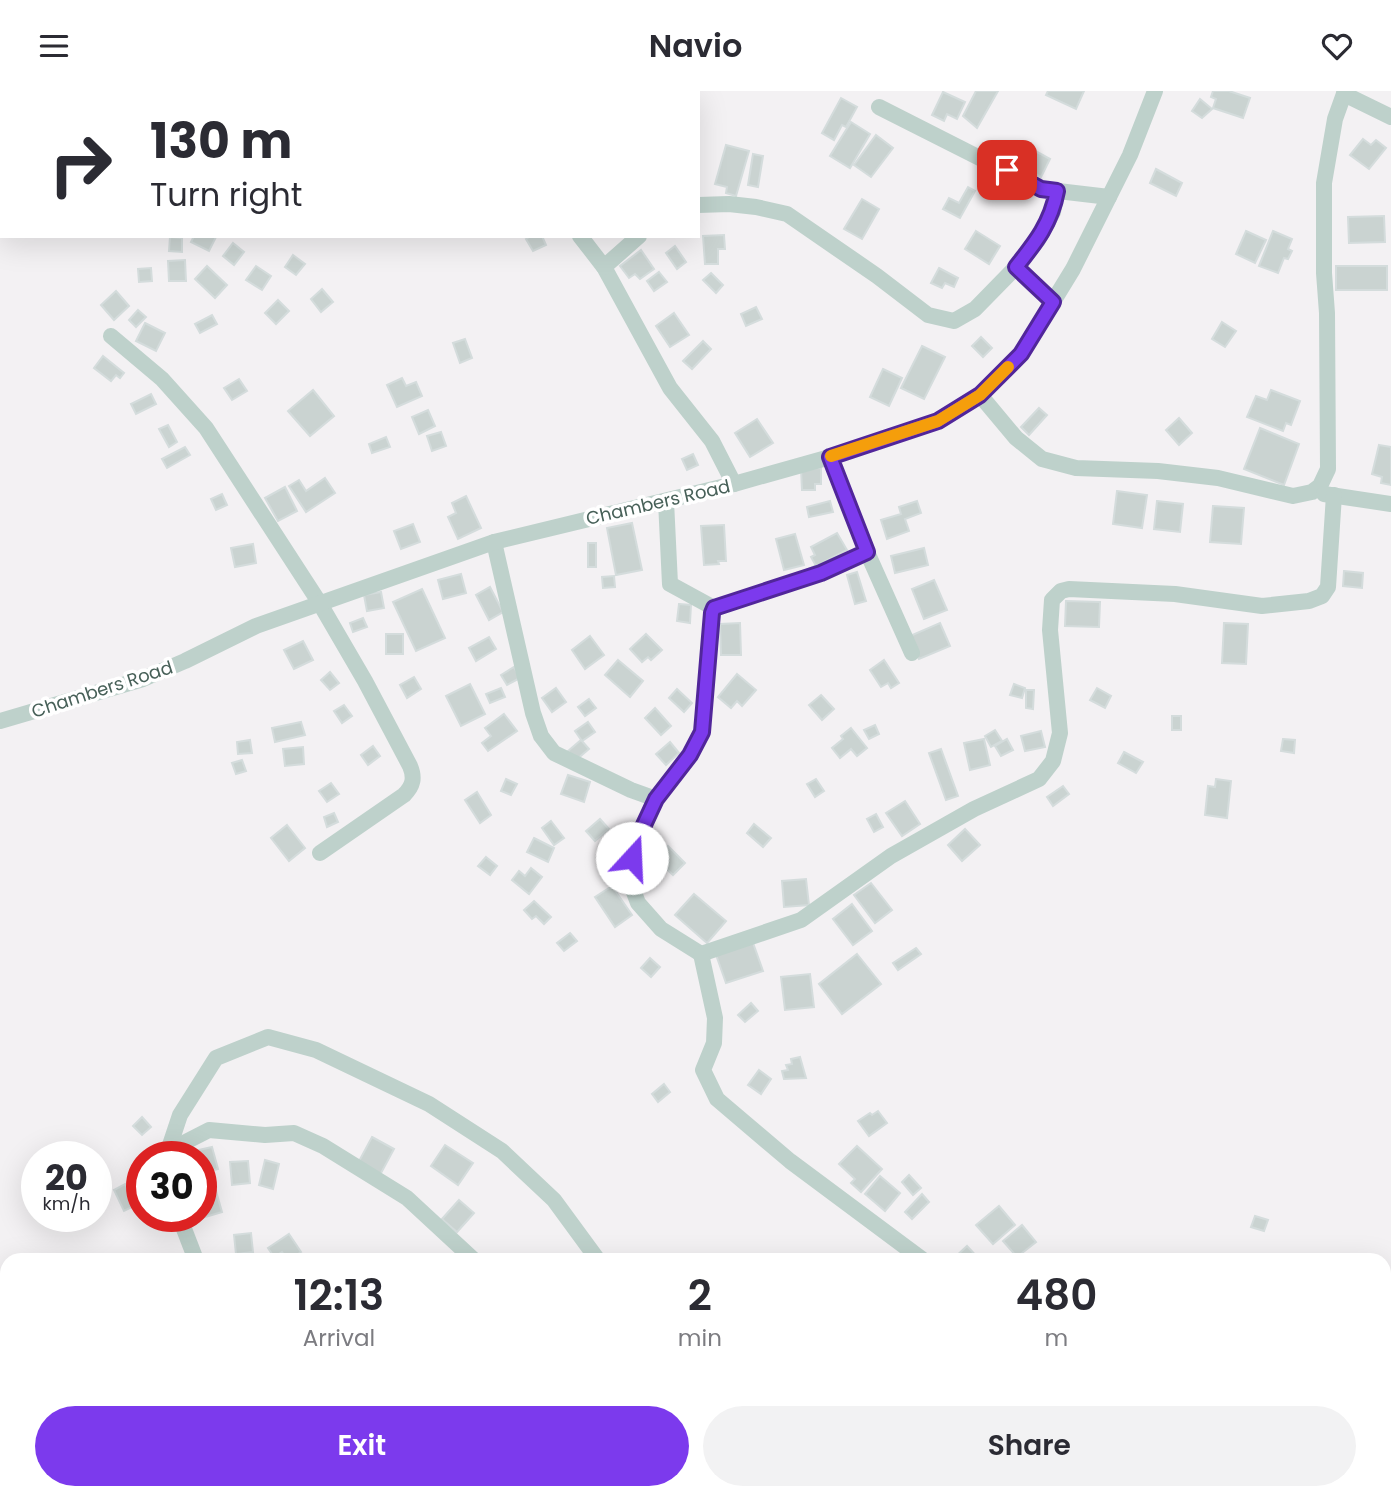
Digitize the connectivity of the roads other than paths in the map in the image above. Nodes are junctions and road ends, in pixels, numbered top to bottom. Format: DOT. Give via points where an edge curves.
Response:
graph roads {
  1 [pos="1155,91"];
  2 [pos="1345,92"];
  3 [pos="879,107"];
  4 [pos="1391,117"];
  5 [pos="1057,191"];
  6 [pos="1110,197"];
  7 [pos="700,205"];
  8 [pos="582,238"];
  9 [pos="637,238"];
  10 [pos="604,267"];
  11 [pos="1016,267"];
  12 [pos="1053,302"];
  13 [pos="111,336"];
  14 [pos="980,395"];
  15 [pos="830,457"];
  16 [pos="734,484"];
  17 [pos="1312,492"];
  18 [pos="1334,495"];
  19 [pos="667,501"];
  20 [pos="1391,504"];
  21 [pos="494,542"];
  22 [pos="867,552"];
  23 [pos="319,602"];
  24 [pos="714,608"];
  25 [pos="912,653"];
  26 [pos="0,721"];
  27 [pos="656,799"];
  28 [pos="320,853"];
  29 [pos="701,954"];
  30 [pos="172,1141"];
  31 [pos="190,1141"];
  32 [pos="185,1232"];
  33 [pos="193,1253"];
  34 [pos="466,1253"];
  35 [pos="593,1253"];
  36 [pos="914,1253"];
  1 -- 6 [label="street, Chambers Road"];
  2 -- 4 [label="street"];
  2 -- 17 [label="street" via="1335,119 1324,183 1328,460 1324,479"];
  3 -- 5 [label="street" via="1030,184"];
  5 -- 6 [label="street"];
  5 -- 11 [label="street" via="1053,212 1038,240"];
  6 -- 12 [label="street, Chambers Road"];
  7 -- 11 [label="street" via="729,204 787,214 928,315 954,321 975,310"];
  8 -- 10 [label="street"];
  9 -- 10 [label="street"];
  10 -- 16 [label="street" via="670,388 712,441"];
  11 -- 12 [label="street"];
  12 -- 14 [label="street, Chambers Road" via="1021,354"];
  13 -- 23 [label="street" via="162,380 206,428"];
  14 -- 15 [label="street, Chambers Road" via="938,421"];
  14 -- 17 [label="street" via="1016,438 1042,459 1076,467 1217,478 1293,496"];
  15 -- 16 [label="street, Chambers Road"];
  15 -- 22 [label="street"];
  16 -- 19 [label="street, Chambers Road"];
  17 -- 18 [label="street"];
  18 -- 20 [label="street"];
  18 -- 29 [label="street" via="1328,587 1322,596 1309,601 1262,605 1175,594 1061,591 1052,600 1050,630 1060,733 1053,761 1039,779 891,856 801,920"];
  19 -- 21 [label="street, Chambers Road"];
  19 -- 24 [label="street" via="670,584"];
  21 -- 23 [label="street, Chambers Road"];
  21 -- 27 [label="street" via="541,736 554,754"];
  22 -- 24 [label="street" via="826,571"];
  22 -- 25 [label="street"];
  23 -- 26 [label="street, Chambers Road" via="143,679"];
  23 -- 28 [label="street" via="365,681 413,779 404,795"];
  24 -- 27 [label="street" via="702,732"];
  27 -- 29 [label="street" via="636,842 628,874 638,903 662,929"];
  29 -- 36 [label="street" via="715,1018 714,1043 703,1070 717,1100"];
  30 -- 35 [label="street" via="180,1115 216,1059 268,1037 316,1050 429,1104 502,1151 554,1200"];
  31 -- 34 [label="street" via="209,1130 294,1133 407,1198"];
  32 -- 33 [label="street"];
}
